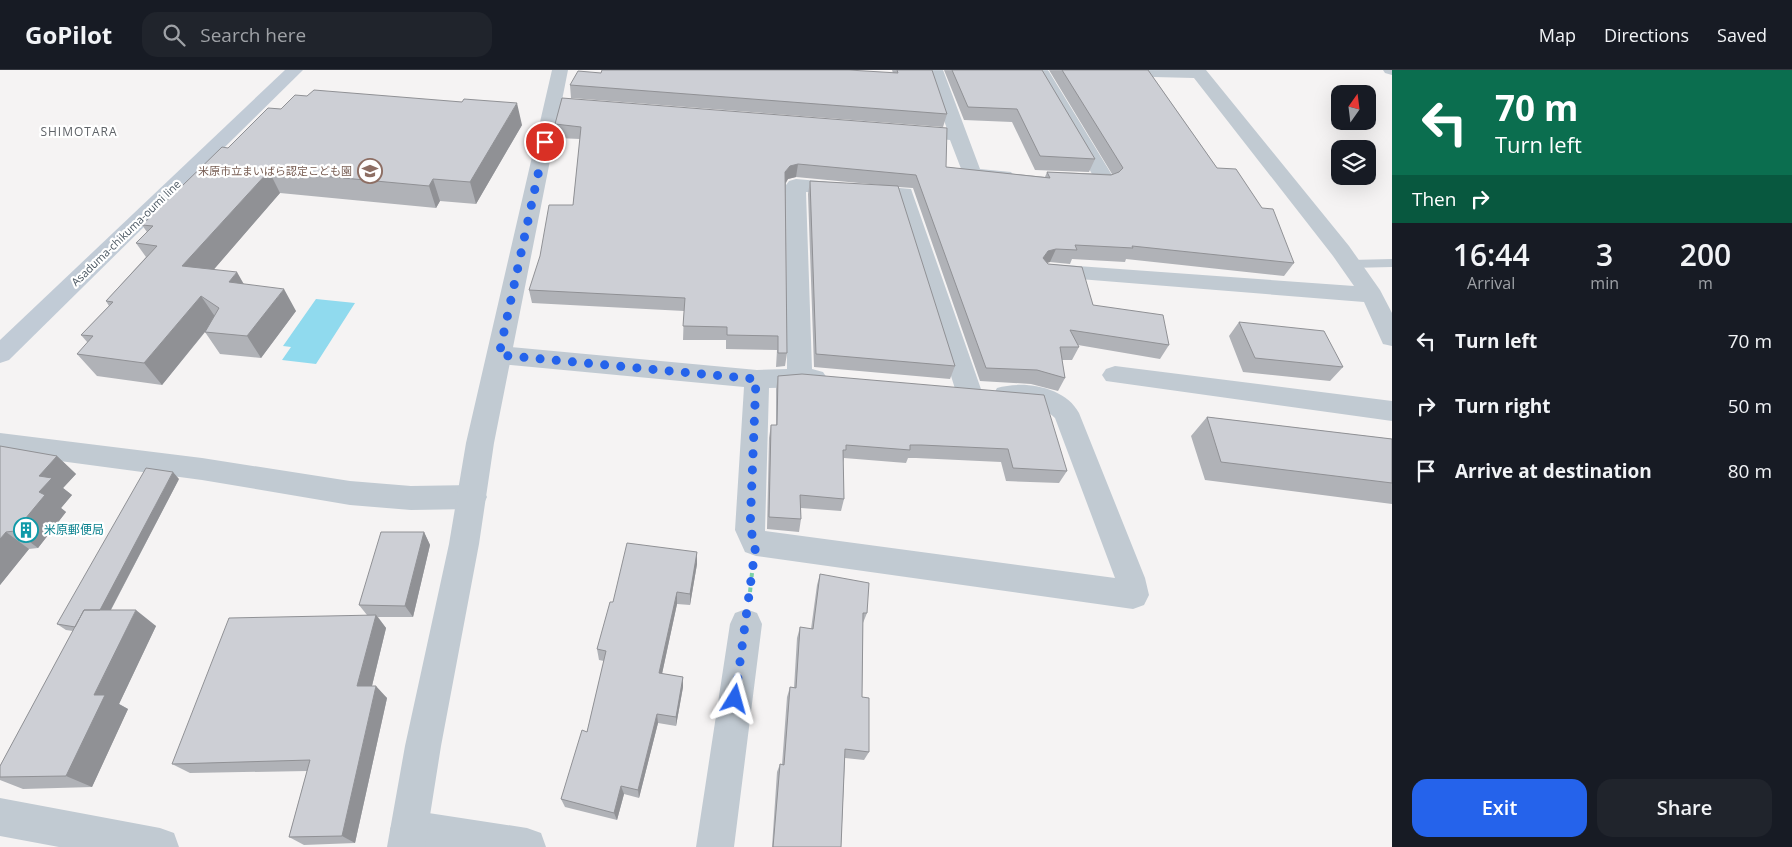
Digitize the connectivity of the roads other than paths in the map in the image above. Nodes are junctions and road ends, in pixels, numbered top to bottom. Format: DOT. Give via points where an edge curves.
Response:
graph roads {
  1 [pos="295,70"];
  2 [pos="560,70"];
  3 [pos="936,70"];
  4 [pos="1040,70"];
  5 [pos="1098,71"];
  6 [pos="1198,72"];
  7 [pos="890,129"];
  8 [pos="958,135"];
  9 [pos="1019,177"];
  10 [pos="1057,178"];
  11 [pos="1392,263"];
  12 [pos="1350,264"];
  13 [pos="1050,270"];
  14 [pos="1372,295"];
  15 [pos="1392,338"];
  16 [pos="0,354"];
  17 [pos="499,355"];
  18 [pos="1115,375"];
  19 [pos="800,377"];
  20 [pos="756,379"];
  21 [pos="840,381"];
  22 [pos="940,389"];
  23 [pos="969,392"];
  24 [pos="1392,411"];
  25 [pos="0,443"];
  26 [pos="473,497"];
  27 [pos="746,624"];
  28 [pos="0,817"];
  29 [pos="408,838"];
  30 [pos="160,847"];
  31 [pos="527,847"];
  32 [pos="715,847"];
  1 -- 16 [label="main road, Asaduma-chikuma-oumi line"];
  2 -- 17 [label="street" via="563,104"];
  3 -- 8 [label="street"];
  4 -- 10 [label="street" via="1105,180"];
  5 -- 6 [label="street"];
  6 -- 12 [label="street"];
  7 -- 8 [label="street"];
  8 -- 9 [label="street" via="972,175"];
  11 -- 12 [label="lane"];
  12 -- 14 [label="street"];
  13 -- 14 [label="street"];
  14 -- 15 [label="street"];
  17 -- 20 [label="street"];
  17 -- 26 [label="street" via="480,443"];
  18 -- 24 [label="street"];
  19 -- 20 [label="street"];
  19 -- 21 [label="street"];
  19 -- 23 [label="street" via="796,185 904,193"];
  20 -- 23 [label="street" via="750,530 756,543 1133,596 1115,536 1066,413 1058,402 1046,398"];
  22 -- 23 [label="street"];
  25 -- 26 [label="street" via="202,469 350,493 411,498"];
  26 -- 29 [label="street" via="429,714"];
  27 -- 32 [label="street"];
  28 -- 30 [label="street"];
  29 -- 31 [label="street"];
}
